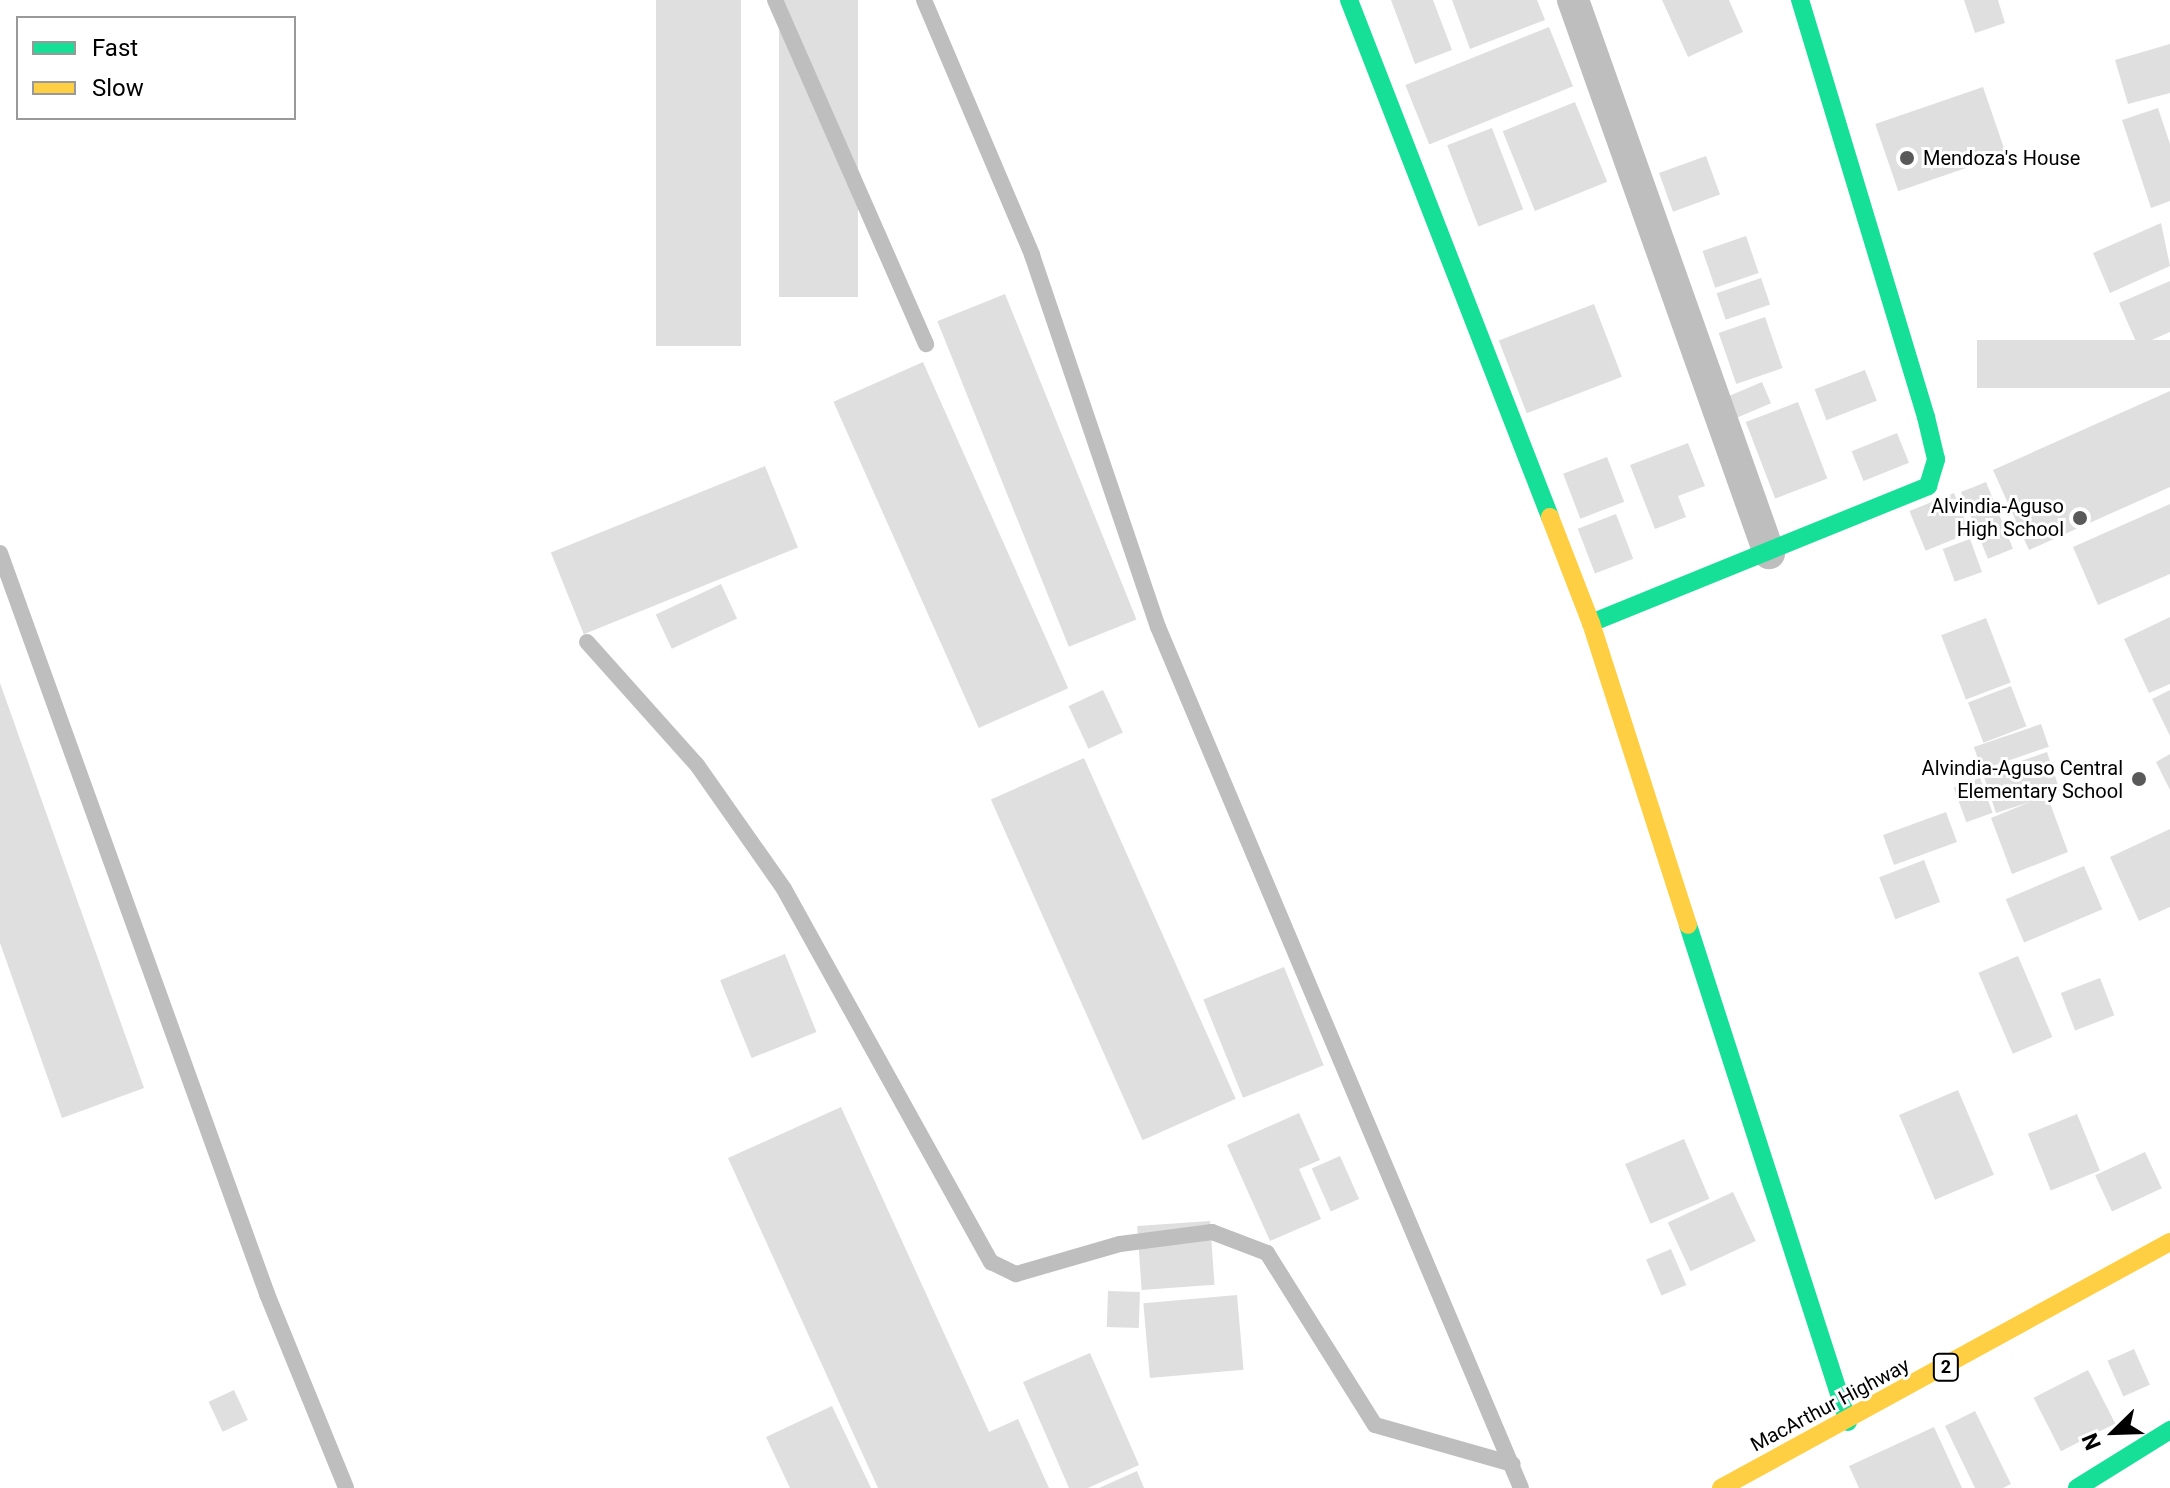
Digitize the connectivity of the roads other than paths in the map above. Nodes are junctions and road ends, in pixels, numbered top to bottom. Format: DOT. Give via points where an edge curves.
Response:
graph roads {
  1 [pos="775,0"];
  2 [pos="924,0"];
  3 [pos="1349,0"];
  4 [pos="1573,0"];
  5 [pos="1800,0"];
  6 [pos="926,344"];
  7 [pos="0,553"];
  8 [pos="1769,553"];
  9 [pos="1591,623"];
  10 [pos="587,642"];
  11 [pos="2170,1242"];
  12 [pos="1848,1422"];
  13 [pos="2170,1430"];
  14 [pos="1513,1464"];
  15 [pos="346,1488"];
  16 [pos="1521,1488"];
  17 [pos="1721,1488"];
  18 [pos="2077,1488"];
  1 -- 6 [label="lane"];
  2 -- 14 [label="lane" via="1032,255 1158,627"];
  3 -- 9 [label="main road"];
  4 -- 8 [label="street"];
  5 -- 8 [label="main road" via="1936,459 1928,486"];
  7 -- 15 [label="lane" via="267,1294"];
  8 -- 9 [label="main road"];
  9 -- 12 [label="main road"];
  10 -- 14 [label="lane" via="697,765 784,889 991,1262 1016,1274 1120,1244 1212,1232 1267,1253 1375,1425"];
  11 -- 12 [label="main road, MacArthur Highway / 2"];
  12 -- 17 [label="main road, MacArthur Highway / 2"];
  13 -- 18 [label="main road"];
  14 -- 16 [label="lane"];
}
